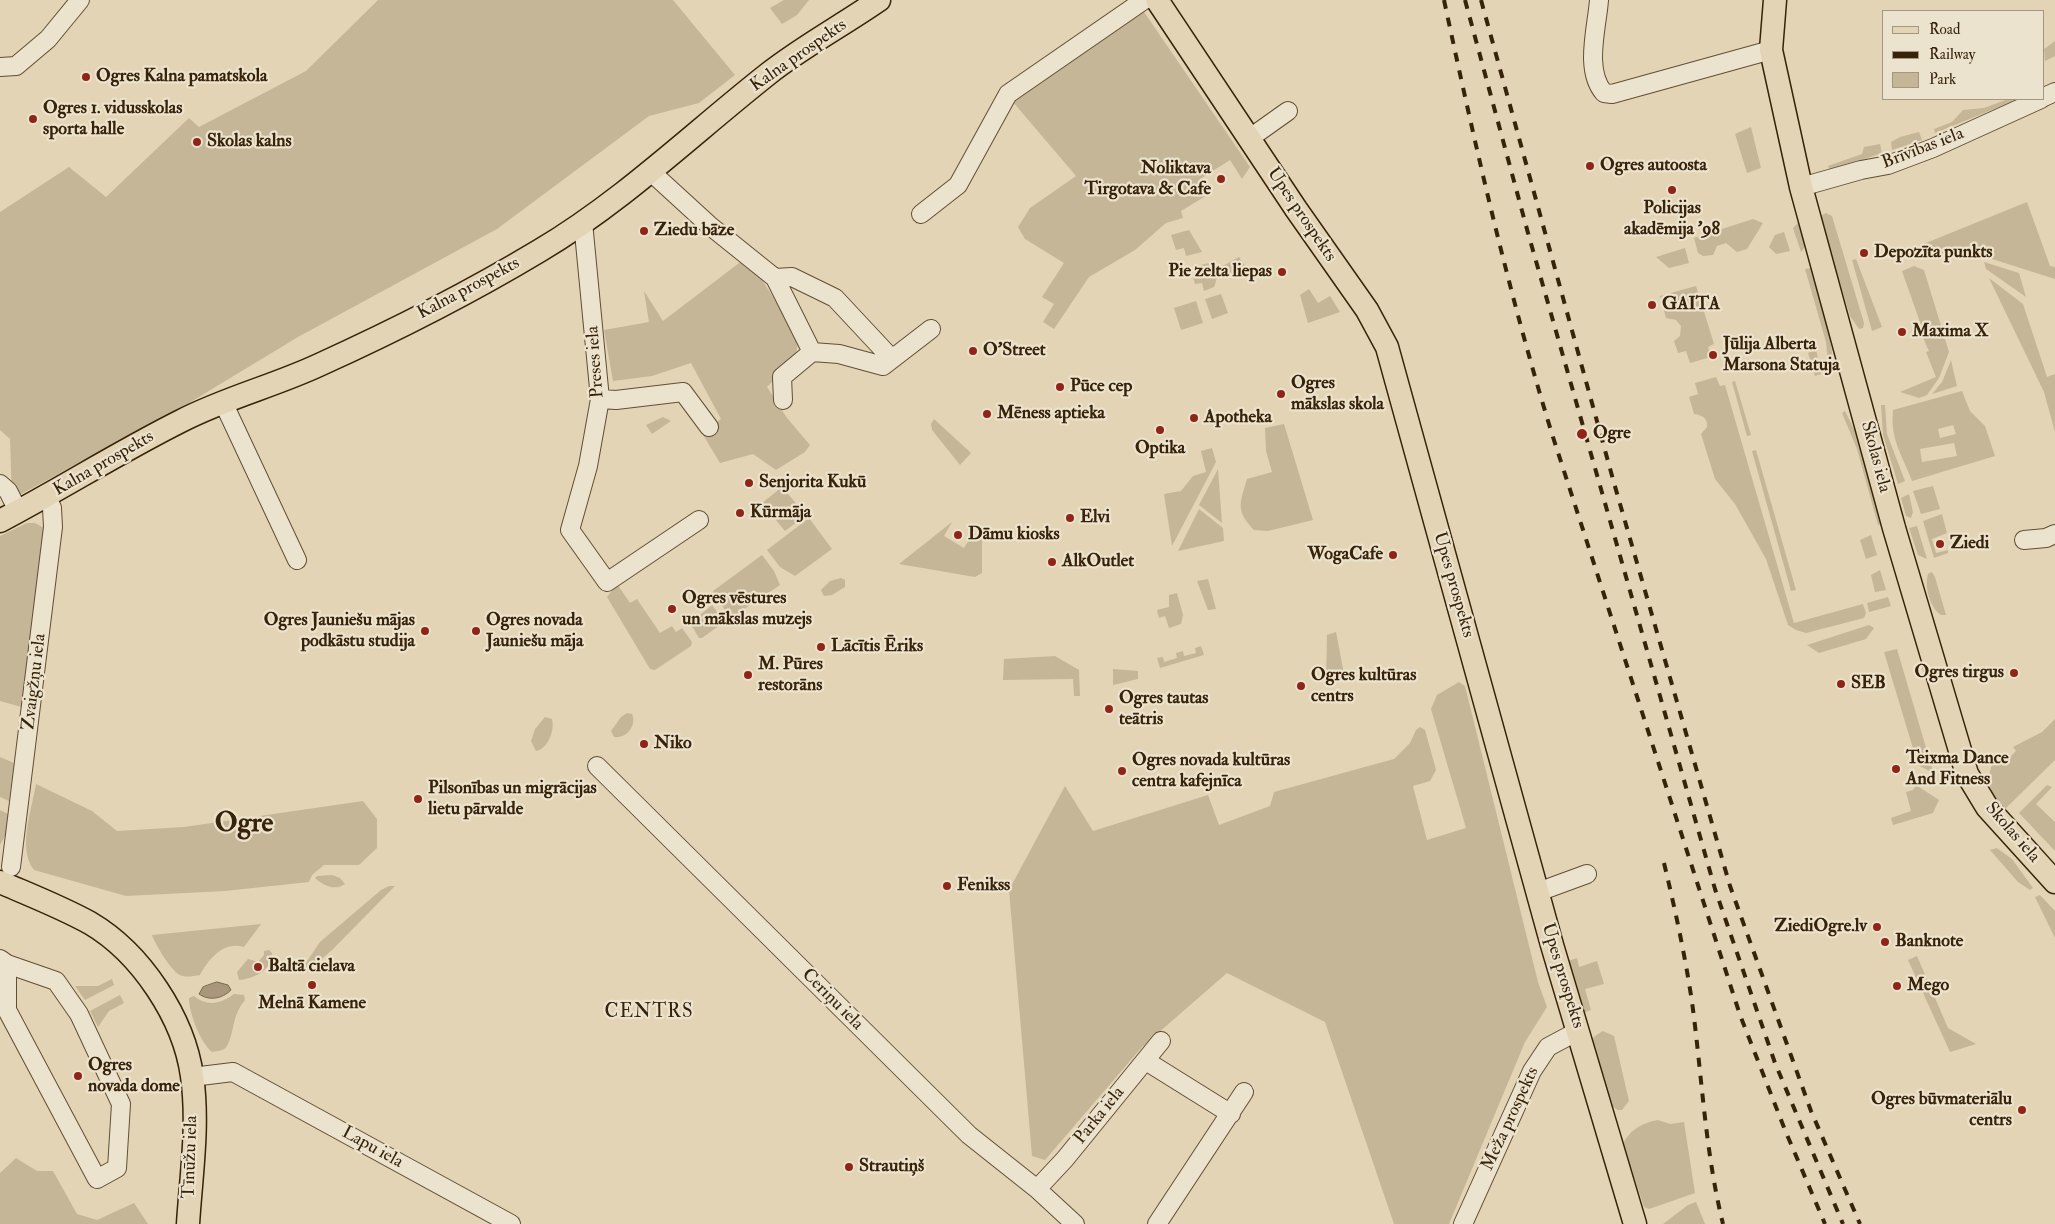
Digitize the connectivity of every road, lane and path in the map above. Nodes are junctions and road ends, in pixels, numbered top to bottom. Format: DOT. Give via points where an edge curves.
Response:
graph roads {
  1 [pos="80,0"];
  2 [pos="879,0"];
  3 [pos="1144,0"];
  4 [pos="1157,0"];
  5 [pos="1599,0"];
  6 [pos="1775,0"];
  7 [pos="1771,50"];
  8 [pos="0,67"];
  9 [pos="2038,100"];
  10 [pos="1288,111"];
  11 [pos="1250,138"];
  12 [pos="650,171"];
  13 [pos="1801,187"];
  14 [pos="921,214"];
  15 [pos="583,222"];
  16 [pos="775,278"];
  17 [pos="931,329"];
  18 [pos="812,352"];
  19 [pos="892,359"];
  20 [pos="600,399"];
  21 [pos="783,400"];
  22 [pos="223,402"];
  23 [pos="709,426"];
  24 [pos="0,484"];
  25 [pos="48,496"];
  26 [pos="9,516"];
  27 [pos="699,520"];
  28 [pos="2055,534"];
  29 [pos="2024,540"];
  30 [pos="297,560"];
  31 [pos="597,766"];
  32 [pos="1587,874"];
  33 [pos="3,879"];
  34 [pos="2055,882"];
  35 [pos="1538,892"];
  36 [pos="4,962"];
  37 [pos="1578,1031"];
  38 [pos="1161,1041"];
  39 [pos="1146,1061"];
  40 [pos="192,1077"];
  41 [pos="1244,1092"];
  42 [pos="1231,1114"];
  43 [pos="1037,1189"];
  44 [pos="188,1224"];
  45 [pos="511,1224"];
  46 [pos="1075,1224"];
  47 [pos="1157,1224"];
  48 [pos="1463,1224"];
  49 [pos="1634,1224"];
  1 -- 8 [label="street" via="48,40 16,66"];
  2 -- 12 [label="main road, Kalna prospekts" via="774,70"];
  3 -- 14 [label="street" via="1008,94 958,185"];
  4 -- 11 [label="main road, Upes prospekts"];
  5 -- 7 [label="street" via="1593,66 1597,85 1604,93 1612,94"];
  6 -- 7 [label="main road, Skolas iela"];
  7 -- 13 [label="main road, Skolas iela"];
  9 -- 13 [label="street, Brīvības iela" via="1888,165"];
  10 -- 11 [label="street"];
  11 -- 35 [label="main road, Upes prospekts" via="1367,310 1387,347"];
  12 -- 15 [label="main road, Kalna prospekts"];
  12 -- 16 [label="street" via="709,226"];
  13 -- 34 [label="main road, Skolas iela" via="1894,528 1967,774 1987,806"];
  15 -- 20 [label="street, Preses iela"];
  15 -- 22 [label="main road, Kalna prospekts" via="539,251 408,322 318,366"];
  16 -- 18 [label="street"];
  16 -- 19 [label="street" via="792,277 835,298"];
  17 -- 19 [label="street"];
  18 -- 19 [label="street" via="839,354 883,366"];
  18 -- 21 [label="street" via="782,377"];
  20 -- 23 [label="street" via="683,392"];
  20 -- 27 [label="street, Preses iela" via="588,466 570,530 607,582"];
  22 -- 25 [label="main road, Kalna prospekts" via="181,421"];
  22 -- 30 [label="street"];
  24 -- 26 [label="street, Kalna prospekts" via="8,491"];
  25 -- 26 [label="main road, Kalna prospekts"];
  25 -- 33 [label="street, Zvaigžņu iela" via="53,527"];
  28 -- 29 [label="street"];
  31 -- 43 [label="street, Ceriņu iela" via="968,1135"];
  32 -- 35 [label="street"];
  33 -- 40 [label="main road, Tīnūžu iela" via="109,937 140,966 155,984 176,1021"];
  35 -- 37 [label="main road, Upes prospekts"];
  36 -- 36 [label="street" via="7,1010 97,1179 117,1168 121,1104 79,1014 56,981"];
  37 -- 48 [label="street, Meža prospekts" via="1548,1047 1532,1071"];
  37 -- 49 [label="main road, Upes prospekts"];
  38 -- 39 [label="street, Parka iela"];
  39 -- 42 [label="street"];
  39 -- 43 [label="street, Parka iela"];
  40 -- 44 [label="main road, Tīnūžu iela" via="194,1135"];
  40 -- 45 [label="street, Lapu iela" via="233,1072"];
  41 -- 42 [label="street"];
  42 -- 47 [label="street"];
  43 -- 46 [label="street, Ceriņu iela"];
}
